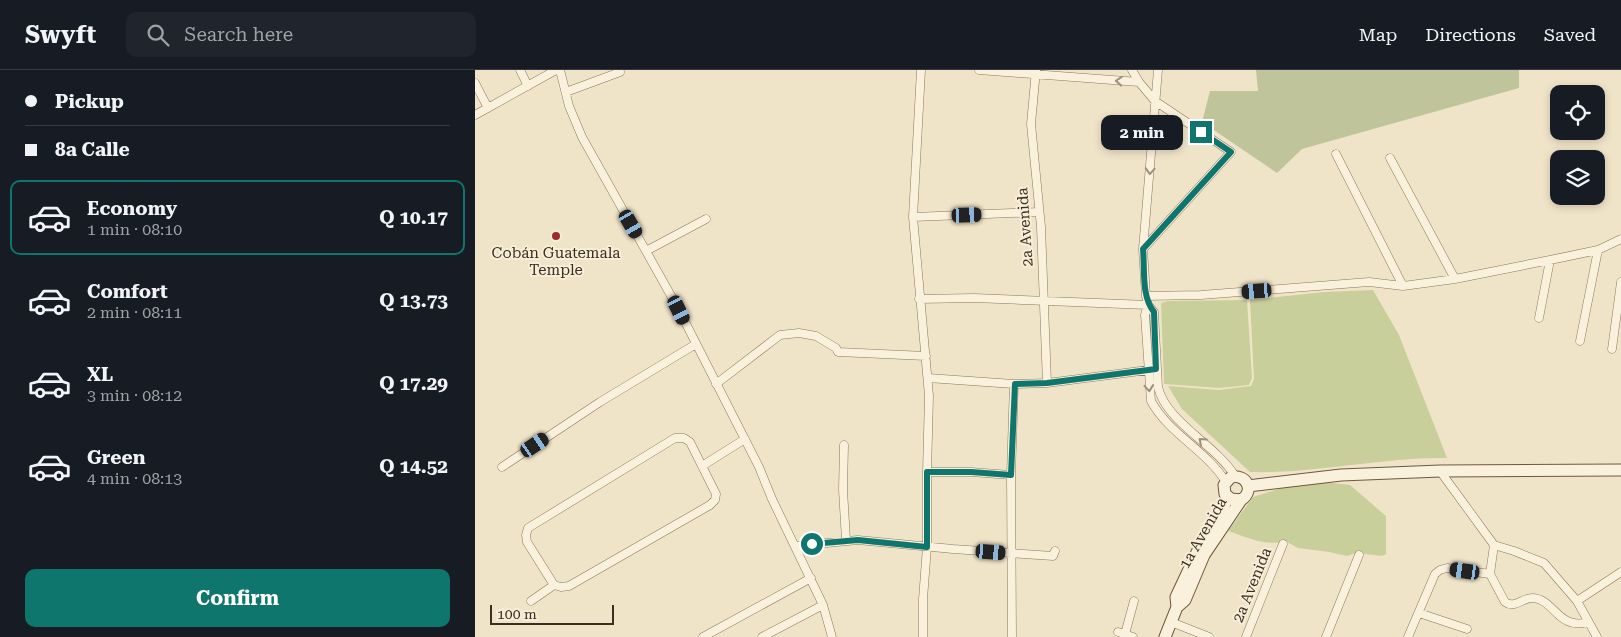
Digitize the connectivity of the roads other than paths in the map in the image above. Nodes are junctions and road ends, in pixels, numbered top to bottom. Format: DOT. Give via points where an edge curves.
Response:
graph roads {
  1 [pos="520,70"];
  2 [pos="558,70"];
  3 [pos="921,70"];
  4 [pos="979,70"];
  5 [pos="1132,70"];
  6 [pos="1158,70"];
  7 [pos="620,72"];
  8 [pos="1036,72"];
  9 [pos="1139,82"];
  10 [pos="475,83"];
  11 [pos="528,86"];
  12 [pos="565,92"];
  13 [pos="1155,101"];
  14 [pos="488,108"];
  15 [pos="475,115"];
  16 [pos="1335,154"];
  17 [pos="1390,158"];
  18 [pos="1039,212"];
  19 [pos="913,217"];
  20 [pos="706,219"];
  21 [pos="1621,239"];
  22 [pos="1143,249"];
  23 [pos="1598,250"];
  24 [pos="646,251"];
  25 [pos="1550,260"];
  26 [pos="1455,279"];
  27 [pos="1621,282"];
  28 [pos="1403,286"];
  29 [pos="1146,296"];
  30 [pos="919,298"];
  31 [pos="1043,301"];
  32 [pos="1149,305"];
  33 [pos="1539,318"];
  34 [pos="1580,341"];
  35 [pos="697,344"];
  36 [pos="1612,349"];
  37 [pos="926,356"];
  38 [pos="1152,370"];
  39 [pos="928,378"];
  40 [pos="1047,383"];
  41 [pos="716,384"];
  42 [pos="1015,384"];
  43 [pos="745,439"];
  44 [pos="845,445"];
  45 [pos="702,466"];
  46 [pos="503,467"];
  47 [pos="1621,470"];
  48 [pos="1439,471"];
  49 [pos="927,472"];
  50 [pos="1011,475"];
  51 [pos="1230,479"];
  52 [pos="1248,486"];
  53 [pos="1228,497"];
  54 [pos="1241,500"];
  55 [pos="846,540"];
  56 [pos="1283,544"];
  57 [pos="1494,545"];
  58 [pos="795,546"];
  59 [pos="927,547"];
  60 [pos="1055,551"];
  61 [pos="1011,553"];
  62 [pos="1359,555"];
  63 [pos="1621,572"];
  64 [pos="1490,574"];
  65 [pos="811,578"];
  66 [pos="554,585"];
  67 [pos="1134,600"];
  68 [pos="1577,601"];
  69 [pos="531,602"];
  70 [pos="823,605"];
  71 [pos="1177,607"];
  72 [pos="1419,613"];
  73 [pos="1171,622"];
  74 [pos="1588,622"];
  75 [pos="1467,629"];
  76 [pos="1125,634"];
  77 [pos="831,635"];
  78 [pos="703,637"];
  79 [pos="762,637"];
  80 [pos="821,637"];
  81 [pos="923,637"];
  82 [pos="1012,637"];
  83 [pos="1165,637"];
  84 [pos="1209,637"];
  85 [pos="1246,637"];
  86 [pos="1326,637"];
  87 [pos="1408,637"];
  88 [pos="1597,637"];
  1 -- 11 [label="street"];
  2 -- 11 [label="street"];
  2 -- 12 [label="street"];
  3 -- 19 [label="street"];
  4 -- 8 [label="street"];
  5 -- 9 [label="street"];
  6 -- 13 [label="street"];
  7 -- 12 [label="street"];
  9 -- 8 [label="street, one-way"];
  8 -- 18 [label="street, 2a Avenida" via="1031,124"];
  9 -- 13 [label="street"];
  10 -- 14 [label="street"];
  11 -- 14 [label="street"];
  12 -- 24 [label="street" via="582,136"];
  13 -- 22 [label="street, one-way"];
  13 -- 22 [label="street" via="1231,152"];
  14 -- 15 [label="street"];
  16 -- 28 [label="street"];
  17 -- 26 [label="street"];
  18 -- 19 [label="street"];
  18 -- 31 [label="street, 2a Avenida"];
  19 -- 30 [label="street"];
  20 -- 24 [label="street"];
  21 -- 23 [label="street"];
  22 -- 29 [label="street"];
  23 -- 25 [label="street"];
  23 -- 34 [label="street"];
  24 -- 35 [label="street"];
  25 -- 26 [label="street"];
  25 -- 33 [label="street"];
  26 -- 28 [label="street"];
  27 -- 36 [label="street"];
  28 -- 29 [label="street" via="1369,282"];
  29 -- 32 [label="street"];
  30 -- 31 [label="street"];
  30 -- 37 [label="street"];
  31 -- 32 [label="street"];
  31 -- 40 [label="street, 2a Avenida"];
  32 -- 38 [label="street" via="1145,315"];
  35 -- 41 [label="street"];
  35 -- 46 [label="street" via="600,402"];
  37 -- 39 [label="street"];
  37 -- 41 [label="street" via="838,352 816,336 799,333 780,335"];
  38 -- 40 [label="street"];
  51 -- 38 [label="street, one-way" via="1227,464 1160,398"];
  38 -- 51 [label="street, one-way" via="1151,401 1155,410"];
  39 -- 42 [label="street"];
  39 -- 49 [label="street"];
  40 -- 42 [label="street"];
  41 -- 43 [label="street"];
  42 -- 50 [label="street"];
  43 -- 45 [label="street"];
  43 -- 58 [label="street"];
  44 -- 55 [label="street"];
  45 -- 66 [label="street" via="715,494 710,505 569,586"];
  45 -- 66 [label="street" via="690,442 675,438 528,528 527,542"];
  47 -- 48 [label="main road"];
  48 -- 52 [label="main road" via="1341,475"];
  48 -- 57 [label="street"];
  49 -- 50 [label="street"];
  49 -- 59 [label="street"];
  50 -- 61 [label="street"];
  51 -- 52 [label="main road" via="1243,478"];
  51 -- 53 [label="main road" via="1224,490"];
  52 -- 54 [label="main road" via="1247,494"];
  53 -- 54 [label="main road"];
  53 -- 71 [label="main road, 1a Avenida" via="1176,597"];
  54 -- 71 [label="main road, 1a Avenida" via="1204,555 1185,600"];
  55 -- 58 [label="street"];
  55 -- 59 [label="street"];
  56 -- 85 [label="street, 2a Avenida"];
  57 -- 64 [label="street"];
  57 -- 68 [label="street" via="1544,563"];
  58 -- 65 [label="street"];
  59 -- 61 [label="street"];
  59 -- 81 [label="street"];
  60 -- 61 [label="street" via="1053,556"];
  61 -- 82 [label="street"];
  62 -- 86 [label="street"];
  63 -- 68 [label="street"];
  64 -- 72 [label="street" via="1441,570 1435,574"];
  64 -- 74 [label="street" via="1509,604 1531,598 1542,601 1574,624"];
  65 -- 70 [label="street"];
  65 -- 78 [label="street"];
  66 -- 69 [label="street"];
  67 -- 76 [label="street"];
  68 -- 74 [label="street"];
  70 -- 77 [label="street"];
  70 -- 79 [label="street"];
  71 -- 73 [label="main road, 1a Avenida"];
  72 -- 75 [label="street"];
  72 -- 87 [label="street"];
  73 -- 83 [label="main road, 1a Avenida"];
  73 -- 84 [label="street"];
  74 -- 88 [label="street"];
  77 -- 80 [label="street"];
}
